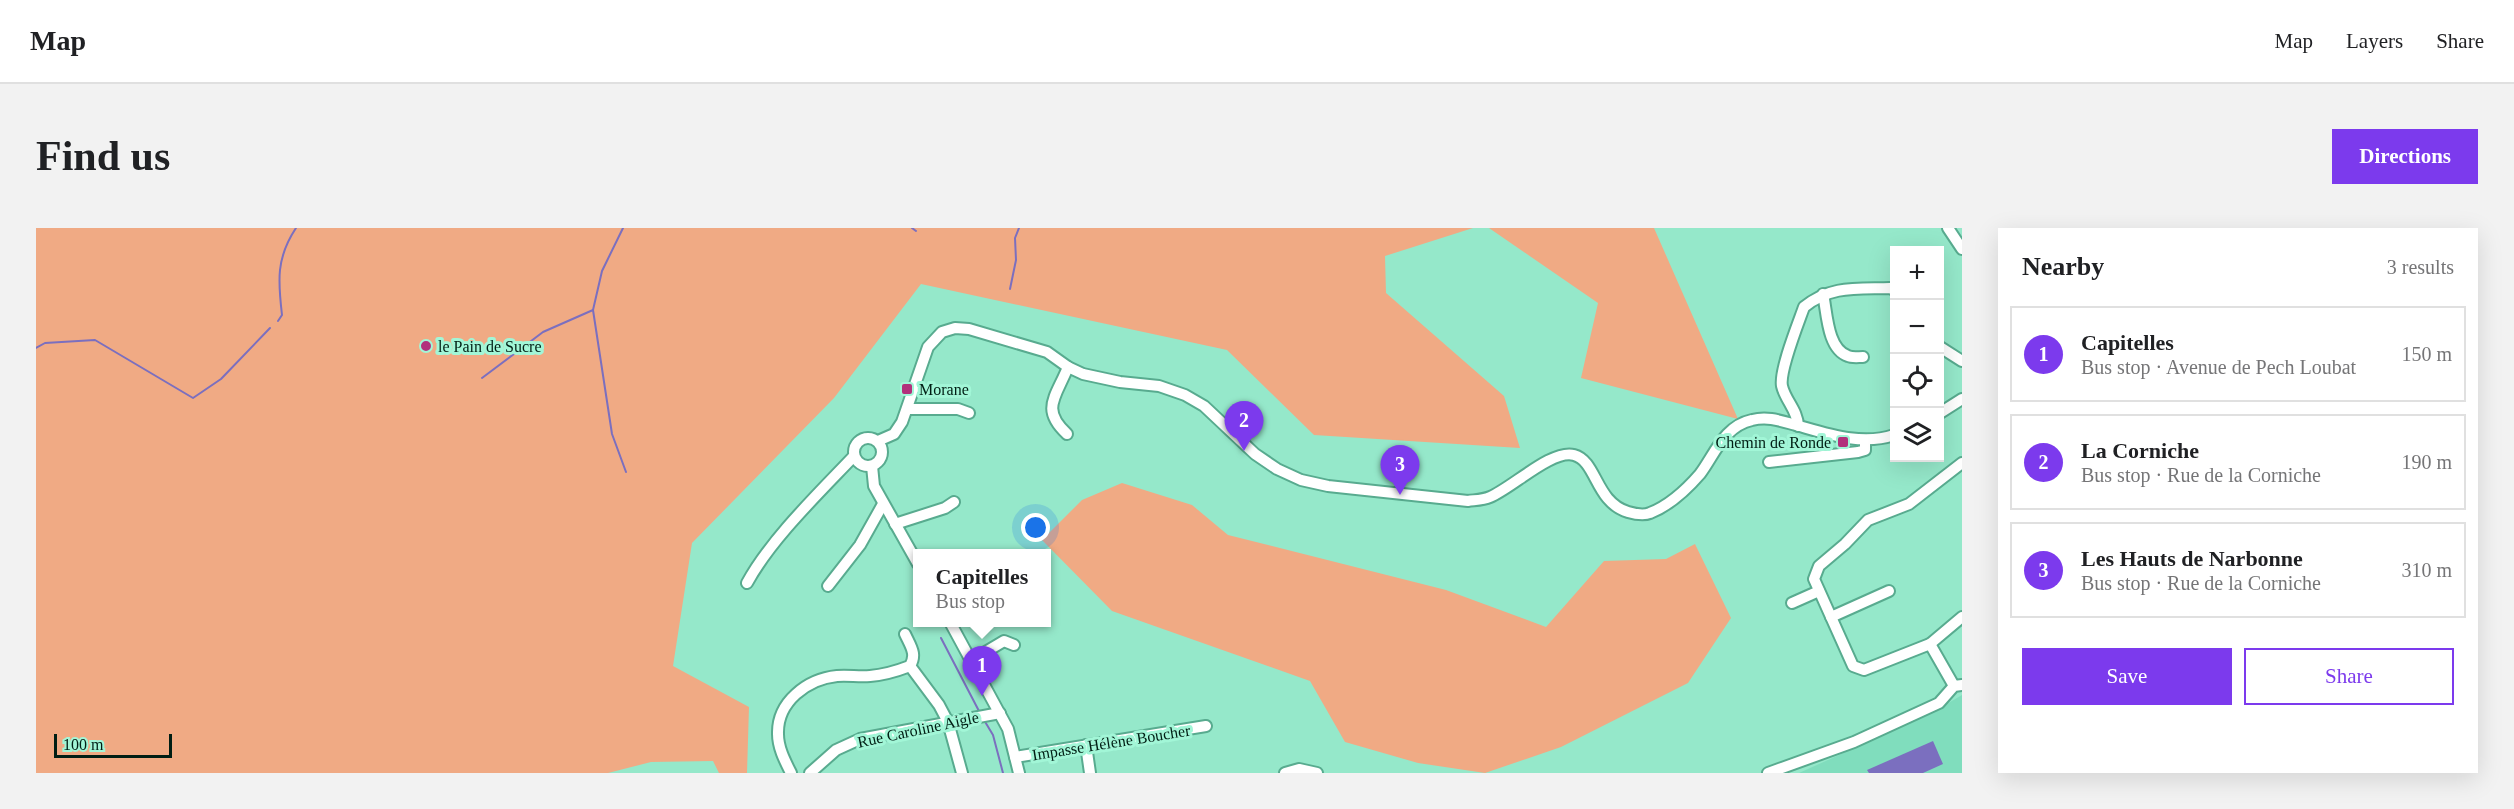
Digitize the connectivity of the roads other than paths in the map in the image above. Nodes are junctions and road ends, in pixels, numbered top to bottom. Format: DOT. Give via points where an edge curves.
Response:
graph roads {
  1 [pos="1948,228"];
  2 [pos="1961,245"];
  3 [pos="1890,288"];
  4 [pos="1823,294"];
  5 [pos="1944,350"];
  6 [pos="1863,357"];
  7 [pos="1962,361"];
  8 [pos="1068,367"];
  9 [pos="1962,399"];
  10 [pos="908,409"];
  11 [pos="1944,410"];
  12 [pos="969,413"];
  13 [pos="1798,426"];
  14 [pos="1067,434"];
  15 [pos="1890,436"];
  16 [pos="1865,440"];
  17 [pos="878,441"];
  18 [pos="854,456"];
  19 [pos="1769,462"];
  20 [pos="1962,463"];
  21 [pos="872,466"];
  22 [pos="954,502"];
  23 [pos="884,504"];
  24 [pos="895,524"];
  25 [pos="913,555"];
  26 [pos="747,583"];
  27 [pos="828,586"];
  28 [pos="1819,591"];
  29 [pos="1889,591"];
  30 [pos="1792,603"];
  31 [pos="1831,617"];
  32 [pos="1962,617"];
  33 [pos="953,627"];
  34 [pos="905,634"];
  35 [pos="1930,644"];
  36 [pos="1014,645"];
  37 [pos="972,660"];
  38 [pos="910,666"];
  39 [pos="1958,686"];
  40 [pos="994,714"];
  41 [pos="948,722"];
  42 [pos="1206,726"];
  43 [pos="1086,745"];
  44 [pos="1016,758"];
  45 [pos="960,772"];
  46 [pos="791,773"];
  47 [pos="810,773"];
  48 [pos="1019,773"];
  49 [pos="1090,773"];
  50 [pos="1285,773"];
  51 [pos="1317,773"];
  52 [pos="1768,773"];
  1 -- 2 [label="street"];
  3 -- 4 [label="street"];
  4 -- 6 [label="street" via="1833,341 1848,356"];
  4 -- 13 [label="street" via="1804,307 1781,380"];
  5 -- 7 [label="street"];
  8 -- 10 [label="street" via="1047,352 955,328 942,332 928,347"];
  8 -- 13 [label="street" via="1098,378 1160,386 1185,394 1204,406 1255,454 1301,480 1468,501 1489,497 1556,457 1570,454 1587,466 1606,500 1618,509 1648,514 1666,504 1700,474 1725,435 1749,420 1767,418"];
  8 -- 14 [label="street" via="1051,409 1055,423"];
  9 -- 11 [label="street"];
  10 -- 12 [label="street" via="958,409"];
  10 -- 17 [label="street" via="894,434"];
  13 -- 16 [label="street"];
  15 -- 16 [label="street"];
  16 -- 19 [label="street" via="1865,450 1858,452"];
  17 -- 18 [label="street" via="866,437 859,440"];
  17 -- 21 [label="street" via="882,455"];
  18 -- 21 [label="street" via="859,464"];
  18 -- 26 [label="street" via="794,520"];
  20 -- 28 [label="street" via="1909,504 1868,520 1819,566 1814,579"];
  21 -- 23 [label="street" via="874,486"];
  22 -- 24 [label="street"];
  23 -- 24 [label="street"];
  23 -- 27 [label="street" via="860,545"];
  24 -- 25 [label="street"];
  28 -- 30 [label="street"];
  28 -- 31 [label="street"];
  29 -- 31 [label="street"];
  31 -- 35 [label="street" via="1853,666 1864,670"];
  32 -- 35 [label="street"];
  33 -- 37 [label="street"];
  34 -- 38 [label="street" via="914,652"];
  35 -- 39 [label="street"];
  36 -- 37 [label="street" via="1004,641"];
  37 -- 40 [label="street"];
  38 -- 41 [label="street"];
  38 -- 46 [label="street" via="871,676 836,676 797,692 783,709 778,734 781,753"];
  39 -- 52 [label="street" via="1939,702 1854,742"];
  40 -- 41 [label="street, Rue Caroline Aigle"];
  40 -- 44 [label="street" via="1008,729"];
  41 -- 45 [label="street"];
  41 -- 47 [label="street, Rue Caroline Aigle" via="860,739 836,750"];
  42 -- 43 [label="street, Impasse Hélène Boucher"];
  43 -- 44 [label="street, Impasse Hélène Boucher"];
  43 -- 49 [label="street"];
  44 -- 48 [label="street"];
  50 -- 51 [label="street" via="1299,769"];
}
